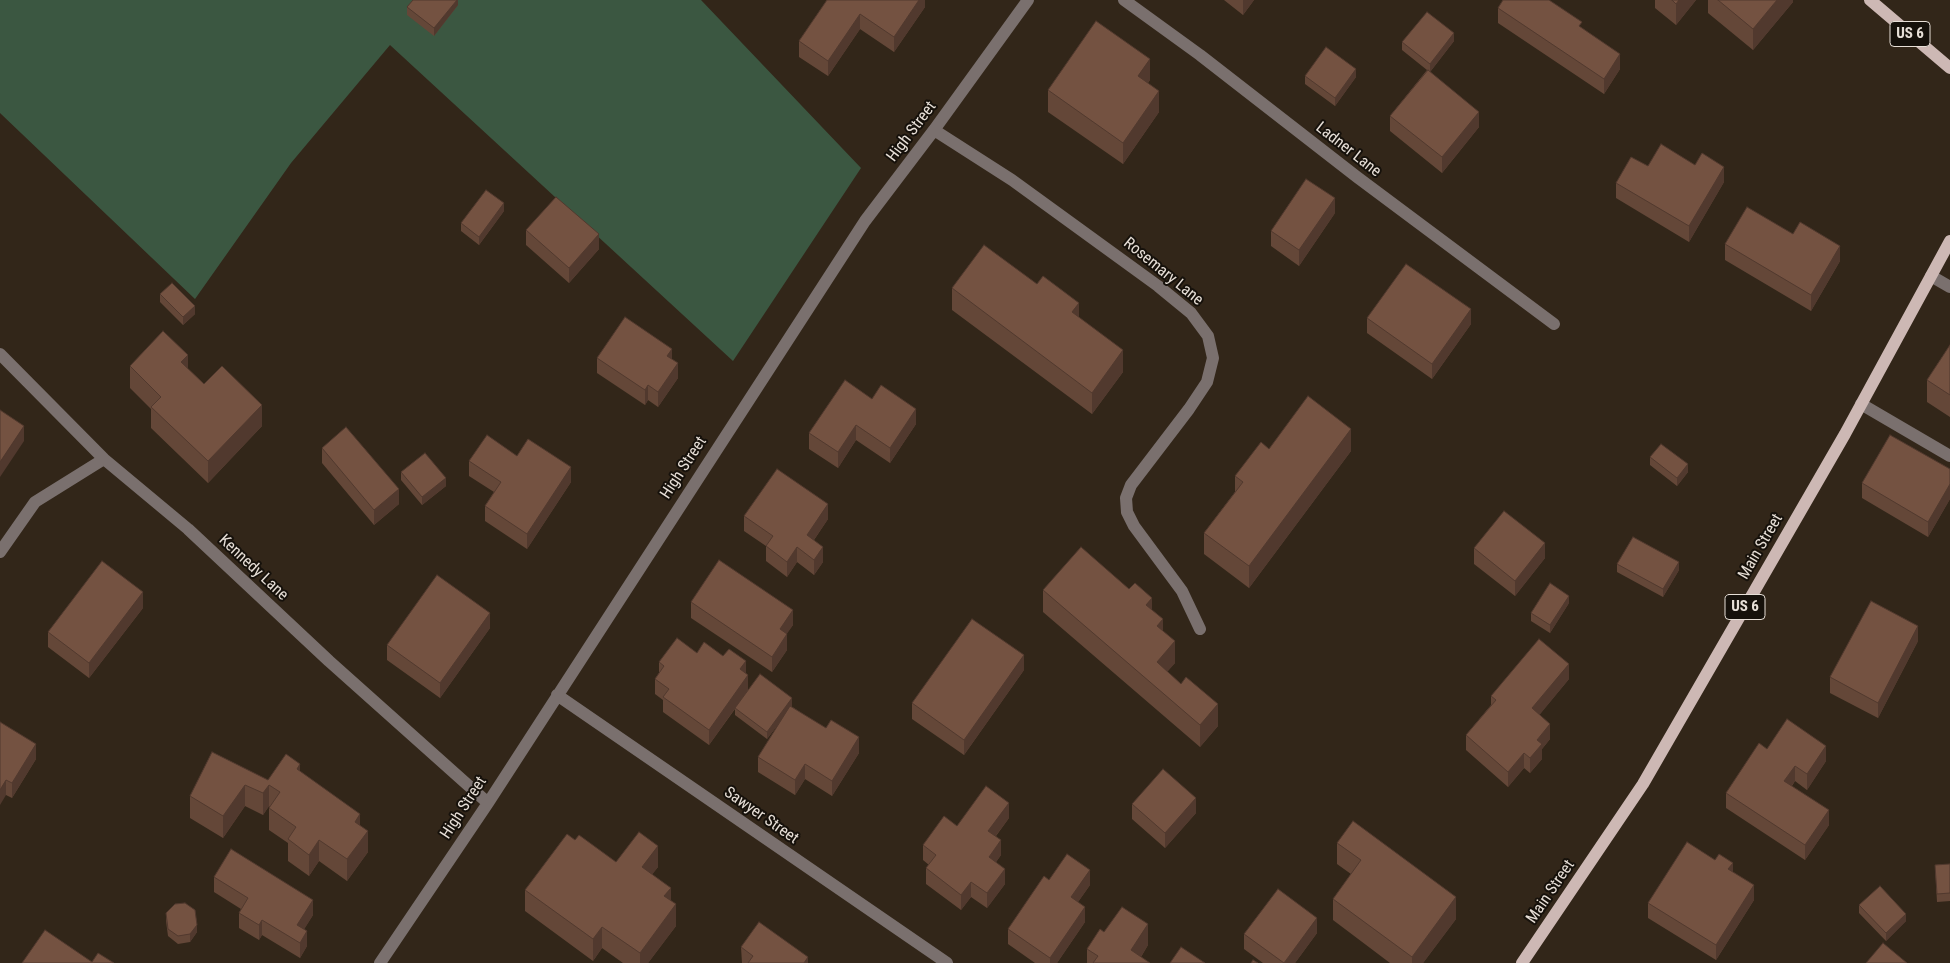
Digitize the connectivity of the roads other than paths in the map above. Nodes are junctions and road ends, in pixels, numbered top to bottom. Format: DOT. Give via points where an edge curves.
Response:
graph roads {
  1 [pos="1028,0"];
  2 [pos="1124,0"];
  3 [pos="1870,0"];
  4 [pos="1950,68"];
  5 [pos="934,130"];
  6 [pos="1950,240"];
  7 [pos="1931,276"];
  8 [pos="1950,287"];
  9 [pos="1554,324"];
  10 [pos="0,354"];
  11 [pos="1861,404"];
  12 [pos="1950,456"];
  13 [pos="104,459"];
  14 [pos="0,552"];
  15 [pos="1200,629"];
  16 [pos="557,695"];
  17 [pos="488,803"];
  18 [pos="380,963"];
  19 [pos="947,963"];
  20 [pos="1522,963"];
  1 -- 5 [label="street, High Street"];
  2 -- 9 [label="street, Ladner Lane" via="1200,54 1357,178"];
  3 -- 4 [label="main road, US 6"];
  5 -- 15 [label="street, Rosemary Lane" via="1012,180 1158,286 1191,313 1208,336 1213,358 1207,382 1131,485 1126,498 1127,512 1134,526 1182,592"];
  5 -- 16 [label="street, High Street" via="865,221"];
  6 -- 7 [label="main road, Main Street / US 6"];
  7 -- 8 [label="street"];
  7 -- 11 [label="main road, Main Street / US 6"];
  10 -- 13 [label="street, Kennedy Lane"];
  11 -- 12 [label="street"];
  11 -- 20 [label="main road, Main Street / US 6" via="1643,784"];
  13 -- 14 [label="street" via="35,502"];
  13 -- 17 [label="street, Kennedy Lane" via="188,529 328,661"];
  16 -- 17 [label="street, High Street"];
  16 -- 19 [label="street, Sawyer Street"];
  17 -- 18 [label="street, High Street"];
}
